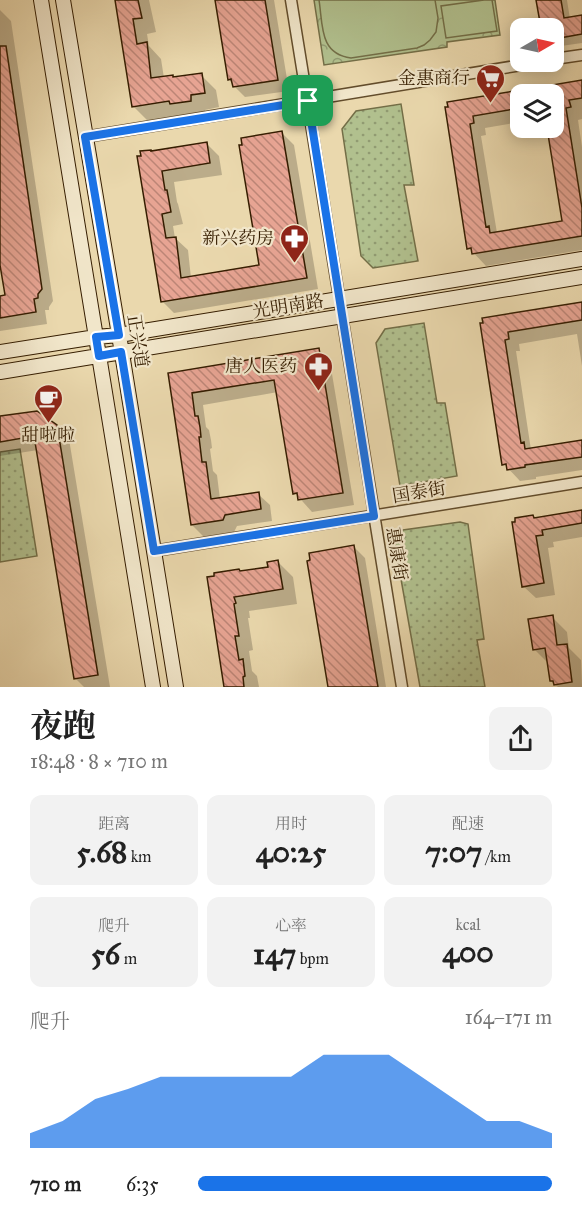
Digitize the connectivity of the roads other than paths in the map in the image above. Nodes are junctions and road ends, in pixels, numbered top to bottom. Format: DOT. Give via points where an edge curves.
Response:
graph roads {
  1 [pos="41,0"];
  2 [pos="63,0"];
  3 [pos="291,0"];
  4 [pos="582,55"];
  5 [pos="564,58"];
  6 [pos="510,67"];
  7 [pos="308,101"];
  8 [pos="85,137"];
  9 [pos="582,259"];
  10 [pos="582,277"];
  11 [pos="340,300"];
  12 [pos="342,315"];
  13 [pos="119,335"];
  14 [pos="96,337"];
  15 [pos="0,352"];
  16 [pos="121,352"];
  17 [pos="99,356"];
  18 [pos="0,372"];
  19 [pos="582,482"];
  20 [pos="374,516"];
  21 [pos="154,551"];
  22 [pos="153,687"];
  23 [pos="176,687"];
  24 [pos="402,687"];
  1 -- 14 [label="main road"];
  2 -- 8 [label="main road, 正兴道"];
  3 -- 7 [label="street, 惠康街"];
  4 -- 5 [label="street"];
  6 -- 7 [label="street"];
  7 -- 8 [label="street"];
  7 -- 11 [label="street, 惠康街"];
  8 -- 13 [label="main road, 正兴道"];
  9 -- 11 [label="main road, 光明南路"];
  10 -- 12 [label="main road, 光明南路"];
  11 -- 12 [label="street, 惠康街"];
  11 -- 13 [label="main road, 光明南路"];
  12 -- 16 [label="main road, 光明南路"];
  12 -- 20 [label="street, 惠康街"];
  13 -- 14 [label="main road, 光明南路"];
  13 -- 16 [label="main road, 正兴道"];
  14 -- 15 [label="main road, 光明南路"];
  14 -- 17 [label="main road"];
  16 -- 17 [label="main road, 光明南路"];
  16 -- 21 [label="main road, 正兴道"];
  17 -- 18 [label="main road, 光明南路"];
  17 -- 22 [label="main road"];
  19 -- 20 [label="street, 国泰街"];
  20 -- 21 [label="street, 国泰街"];
  20 -- 24 [label="street, 惠康街"];
  21 -- 23 [label="main road, 正兴道"];
}
